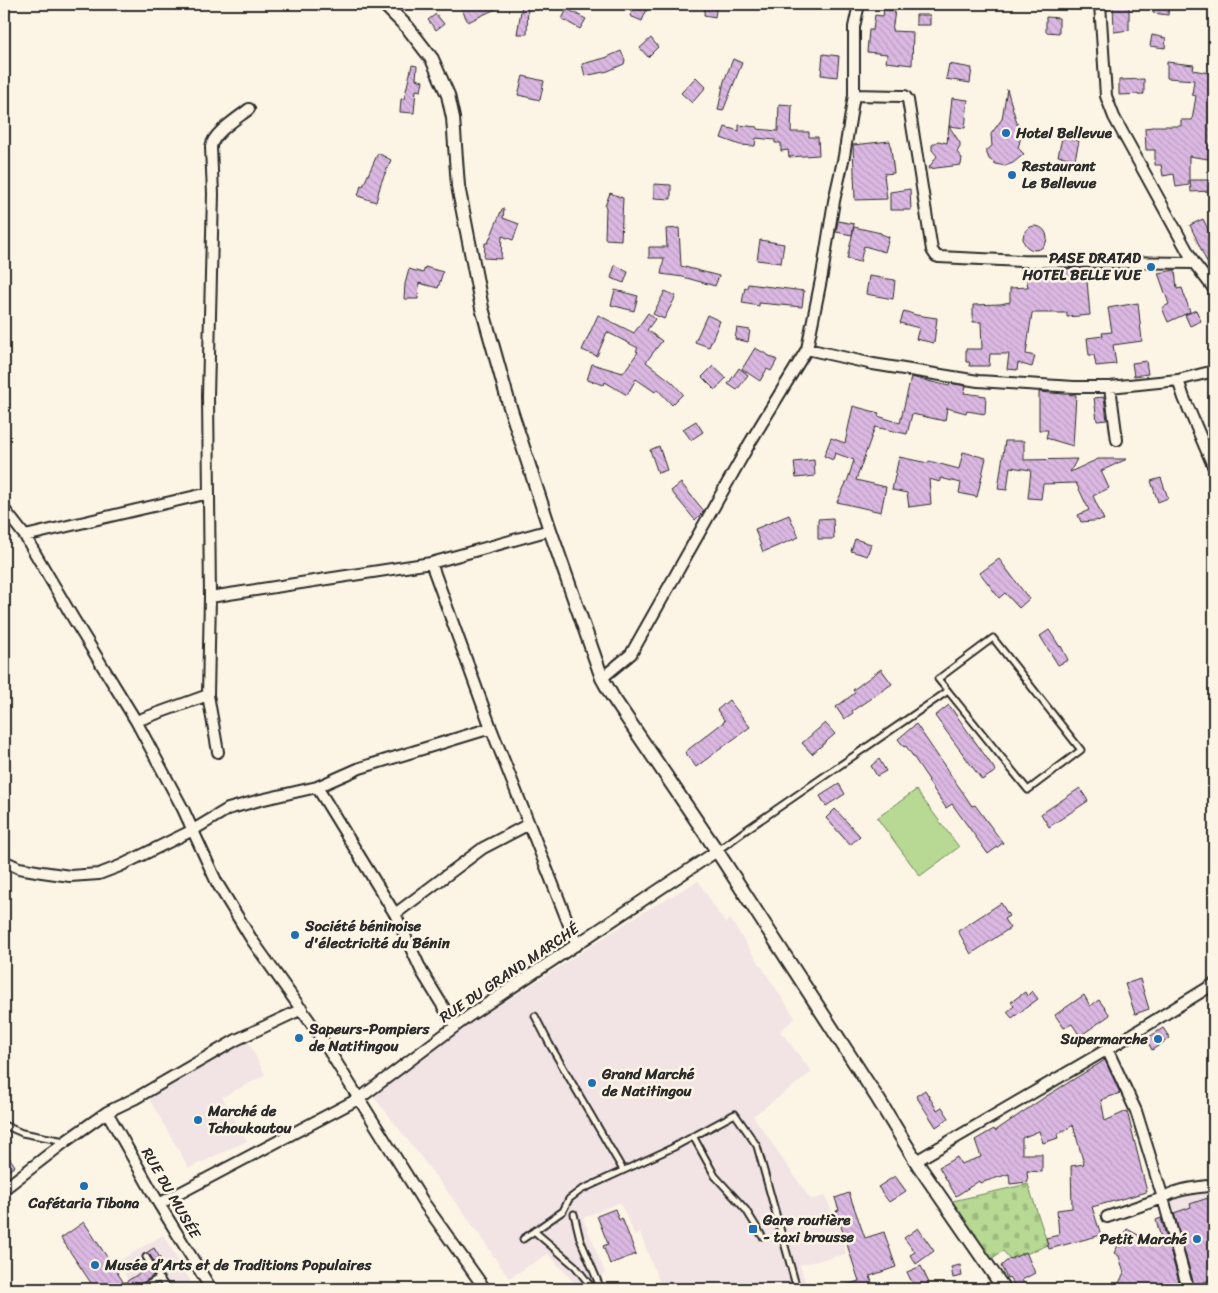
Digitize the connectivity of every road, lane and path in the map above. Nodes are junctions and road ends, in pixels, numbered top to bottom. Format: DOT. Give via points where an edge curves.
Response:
graph roads {
  1 [pos="384,4"];
  2 [pos="858,4"];
  3 [pos="1100,4"];
  4 [pos="854,96"];
  5 [pos="249,109"];
  6 [pos="1194,263"];
  7 [pos="1214,290"];
  8 [pos="807,349"];
  9 [pos="1214,372"];
  10 [pos="1178,380"];
  11 [pos="1110,387"];
  12 [pos="1117,440"];
  13 [pos="1214,468"];
  14 [pos="208,494"];
  15 [pos="4,509"];
  16 [pos="550,530"];
  17 [pos="25,536"];
  18 [pos="432,563"];
  19 [pos="210,597"];
  20 [pos="602,678"];
  21 [pos="948,691"];
  22 [pos="208,695"];
  23 [pos="136,721"];
  24 [pos="491,728"];
  25 [pos="218,752"];
  26 [pos="317,787"];
  27 [pos="529,824"];
  28 [pos="193,830"];
  29 [pos="717,851"];
  30 [pos="4,861"];
  31 [pos="395,914"];
  32 [pos="577,945"];
  33 [pos="1214,984"];
  34 [pos="302,1009"];
  35 [pos="535,1016"];
  36 [pos="455,1026"];
  37 [pos="1107,1049"];
  38 [pos="360,1098"];
  39 [pos="107,1112"];
  40 [pos="4,1125"];
  41 [pos="694,1136"];
  42 [pos="66,1141"];
  43 [pos="916,1161"];
  44 [pos="623,1170"];
  45 [pos="1214,1185"];
  46 [pos="4,1189"];
  47 [pos="1163,1198"];
  48 [pos="159,1204"];
  49 [pos="574,1214"];
  50 [pos="1107,1217"];
  51 [pos="534,1231"];
  52 [pos="762,1236"];
  53 [pos="523,1239"];
  54 [pos="146,1257"];
  55 [pos="159,1278"];
  56 [pos="141,1289"];
  57 [pos="167,1289"];
  58 [pos="211,1289"];
  59 [pos="485,1289"];
  60 [pos="593,1289"];
  61 [pos="601,1289"];
  62 [pos="797,1289"];
  63 [pos="1004,1289"];
  64 [pos="1188,1289"];
  1 -- 16 [label="street" via="432,58 448,95 458,186 476,284 509,404"];
  2 -- 4 [label="street" via="854,27"];
  3 -- 6 [label="street" via="1106,96 1114,117"];
  4 -- 6 [label="street" via="905,96 908,100 932,250 936,256 1022,261"];
  4 -- 8 [label="street"];
  5 -- 14 [label="street" via="212,141"];
  6 -- 7 [label="street"];
  8 -- 11 [label="street" via="873,364 978,381"];
  8 -- 20 [label="street" via="750,441 631,654"];
  9 -- 10 [label="street"];
  10 -- 11 [label="street"];
  10 -- 13 [label="street"];
  11 -- 12 [label="street"];
  14 -- 17 [label="street"];
  14 -- 19 [label="street"];
  15 -- 17 [label="street"];
  16 -- 18 [label="street"];
  16 -- 20 [label="street"];
  17 -- 23 [label="street"];
  18 -- 19 [label="street"];
  18 -- 24 [label="street"];
  19 -- 22 [label="street"];
  20 -- 29 [label="street"];
  21 -- 21 [label="lane" via="938,678 993,638 1081,750 1028,790"];
  21 -- 29 [label="lane"];
  22 -- 23 [label="street"];
  22 -- 25 [label="street"];
  23 -- 28 [label="street"];
  24 -- 26 [label="street" via="360,768"];
  24 -- 27 [label="street"];
  26 -- 28 [label="street" via="228,809"];
  26 -- 31 [label="street"];
  27 -- 31 [label="street" via="483,848"];
  27 -- 32 [label="street"];
  28 -- 30 [label="street" via="99,874 70,876 19,868"];
  28 -- 34 [label="street" via="218,883 242,923"];
  29 -- 32 [label="street, RUE DU GRAND MARCHÉ"];
  29 -- 43 [label="street"];
  31 -- 36 [label="street" via="422,972"];
  32 -- 36 [label="street, RUE DU GRAND MARCHÉ"];
  33 -- 37 [label="street"];
  34 -- 38 [label="street"];
  34 -- 39 [label="street" via="236,1040"];
  35 -- 44 [label="lane"];
  36 -- 38 [label="street, RUE DU GRAND MARCHÉ"];
  37 -- 43 [label="street"];
  37 -- 47 [label="street" via="1136,1111"];
  38 -- 48 [label="street, RUE DU GRAND MARCHÉ"];
  38 -- 59 [label="street" via="424,1204"];
  39 -- 42 [label="street"];
  39 -- 48 [label="street, RUE DU MUSÉE"];
  40 -- 42 [label="lane"];
  41 -- 44 [label="lane"];
  41 -- 52 [label="lane" via="715,1176 746,1210"];
  41 -- 62 [label="lane" via="736,1114 749,1132 763,1163"];
  42 -- 46 [label="street"];
  43 -- 63 [label="street"];
  44 -- 51 [label="lane" via="581,1190 569,1199 563,1211"];
  45 -- 47 [label="street" via="1192,1188"];
  47 -- 50 [label="street"];
  47 -- 64 [label="street"];
  48 -- 58 [label="street, RUE DU MUSÉE"];
  49 -- 61 [label="lane" via="580,1239"];
  51 -- 53 [label="lane"];
  51 -- 60 [label="lane" via="575,1266"];
  54 -- 55 [label="lane"];
  55 -- 56 [label="lane"];
  55 -- 57 [label="lane"];
}
